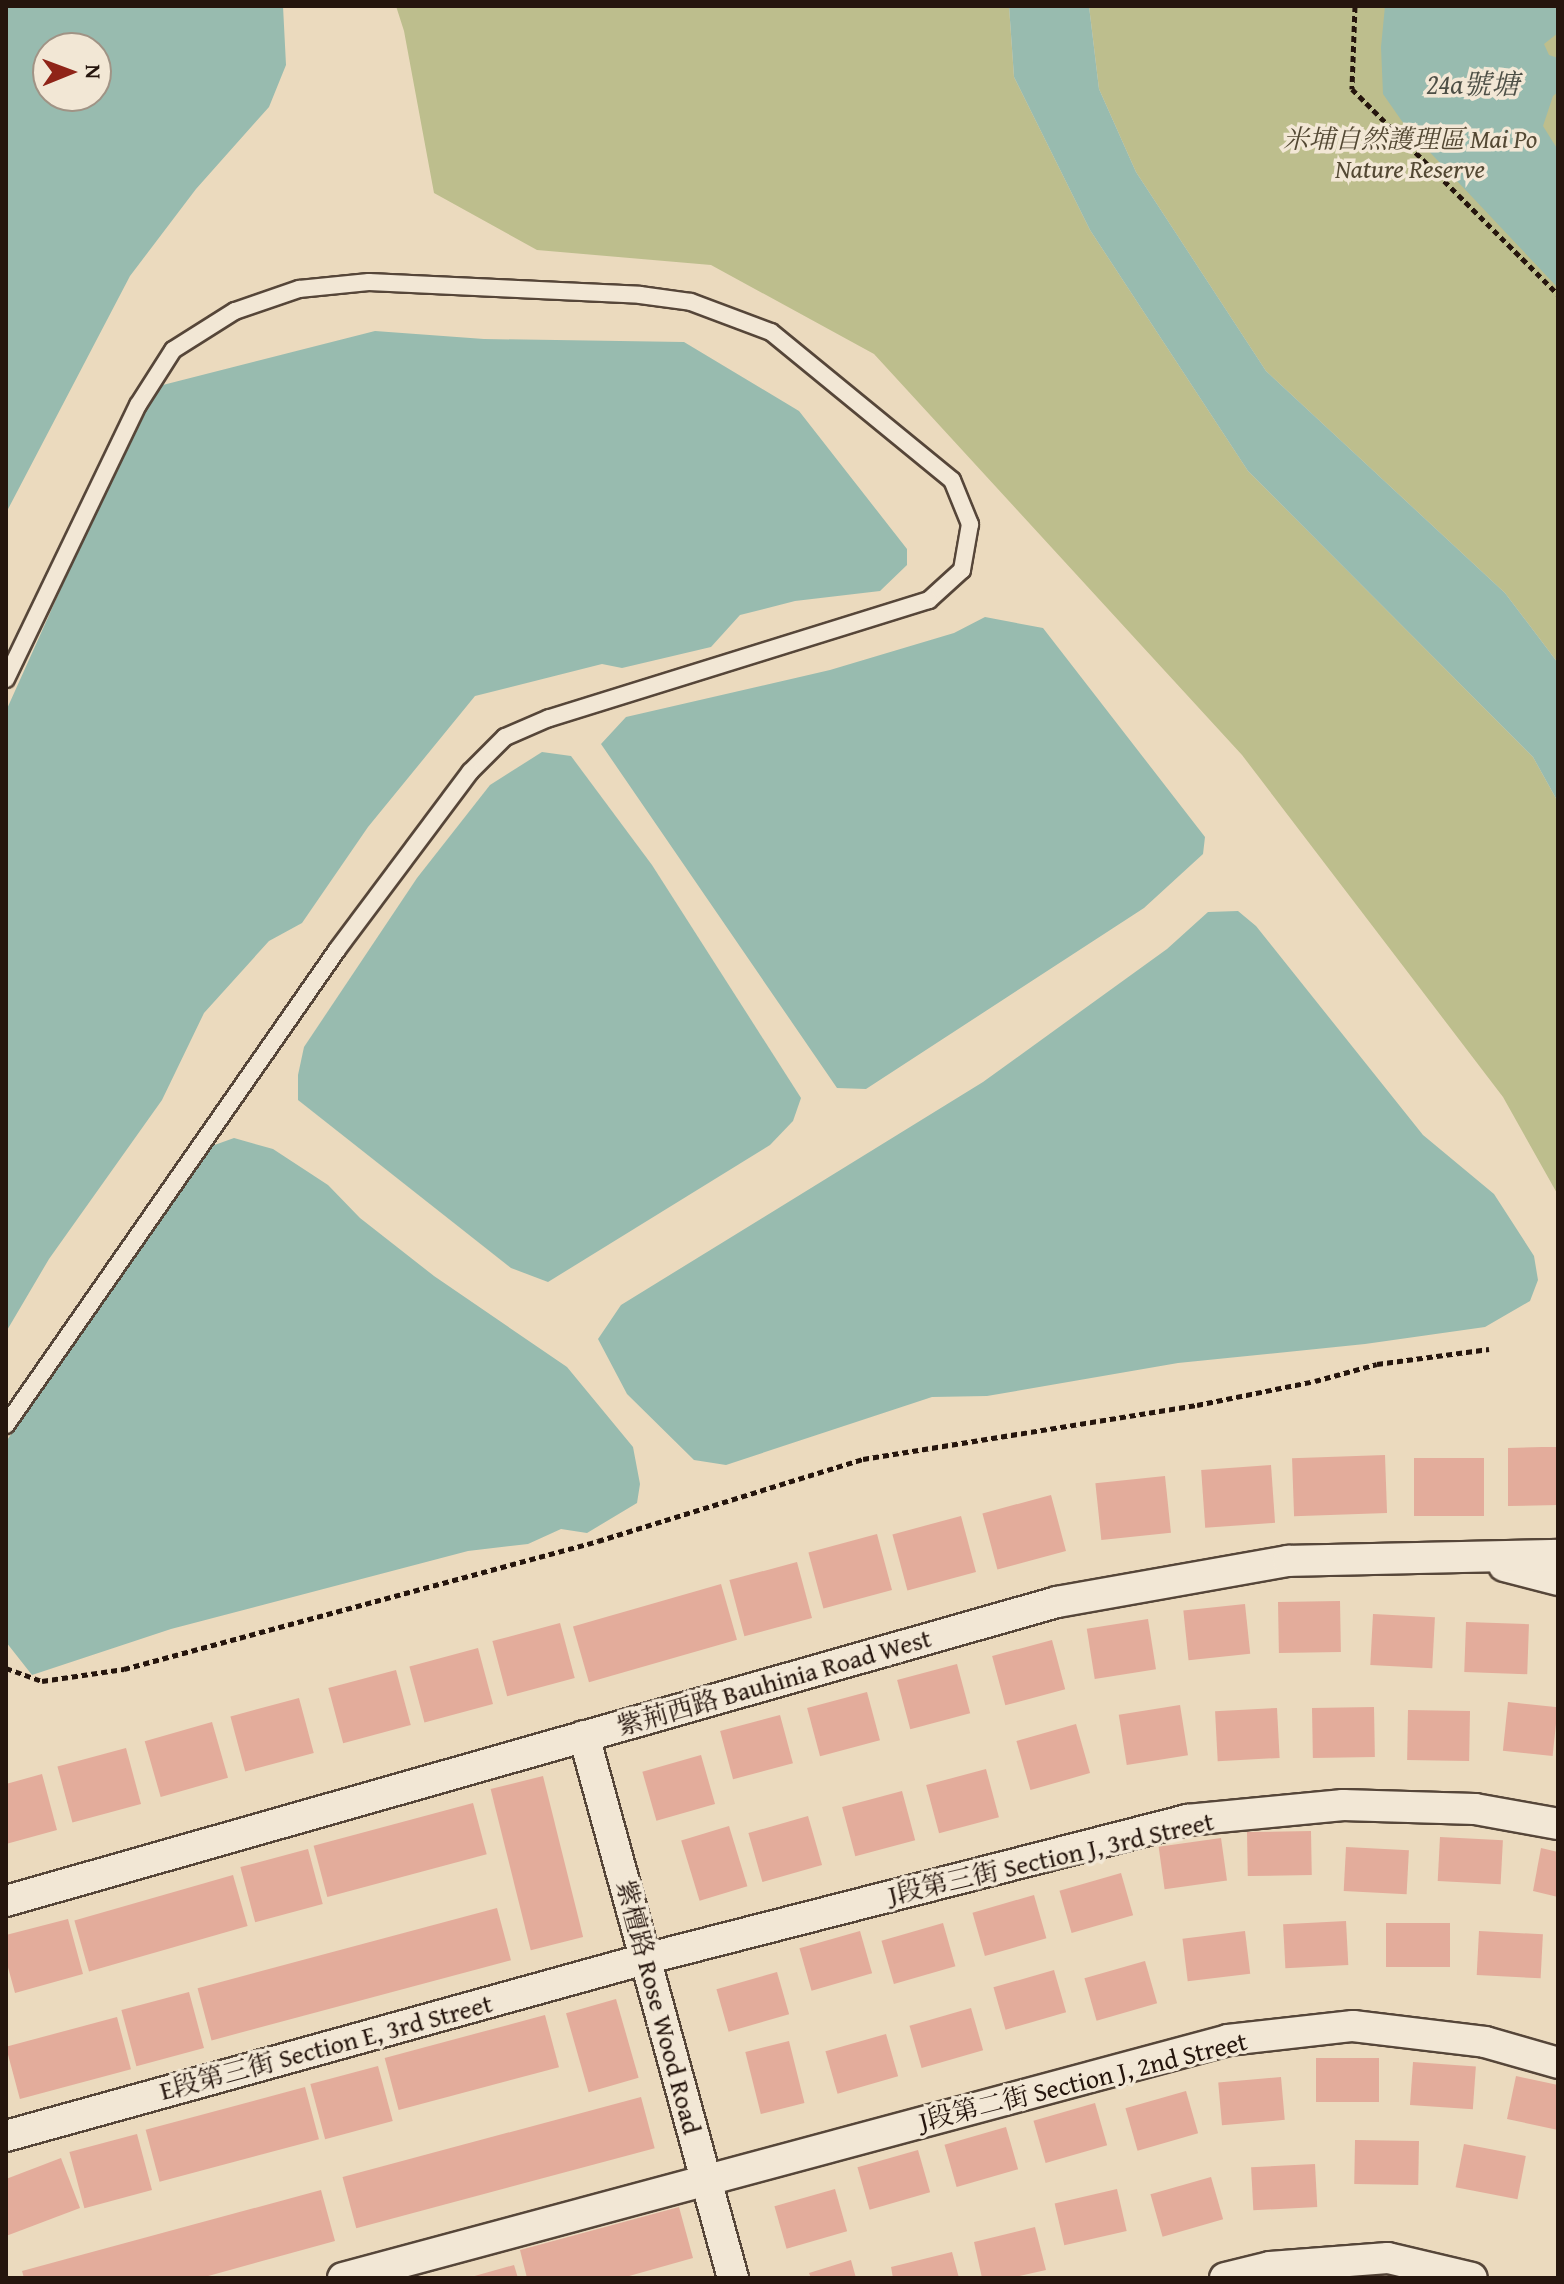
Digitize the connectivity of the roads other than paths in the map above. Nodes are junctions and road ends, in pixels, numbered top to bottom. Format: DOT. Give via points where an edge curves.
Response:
graph roads {
  1 [pos="6,679"];
  2 [pos="6,1425"];
  3 [pos="1558,1555"];
  4 [pos="1467,1557"];
  5 [pos="1558,1580"];
  6 [pos="584,1736"];
  7 [pos="1558,1824"];
  8 [pos="6,1901"];
  9 [pos="645,1959"];
  10 [pos="1558,2063"];
  11 [pos="6,2136"];
  12 [pos="706,2178"];
  13 [pos="343,2278"];
  14 [pos="733,2278"];
  15 [pos="1225,2278"];
  16 [pos="1472,2278"];
  1 -- 2 [label="lane" via="138,405 173,350 235,311 299,289 369,282 691,302 771,332 952,480 970,524 962,570 929,600 549,718 505,737 470,772 337,950"];
  3 -- 4 [label="street, 紫荊西路 Bauhinia Road West"];
  4 -- 5 [label="street"];
  4 -- 6 [label="street, 紫荊西路 Bauhinia Road West" via="1288,1561 1057,1602"];
  6 -- 8 [label="street, 紫荊西路 Bauhinia Road West"];
  6 -- 9 [label="street, 紫檀路 Rose Wood Road"];
  7 -- 9 [label="street, J段第三街 Section J, 3rd Street" via="1475,1809 1343,1805 1187,1820"];
  9 -- 11 [label="street, E段第三街 Section E, 3rd Street"];
  9 -- 12 [label="street, 紫檀路 Rose Wood Road"];
  10 -- 12 [label="street, J段第二街 Section J, 2nd Street" via="1485,2042 1353,2026 1228,2040"];
  12 -- 13 [label="street, J段第二街 Section J, 2nd Street"];
  12 -- 14 [label="street, 紫檀路 Rose Wood Road"];
  15 -- 16 [label="street" via="1270,2267 1388,2258"];
}
